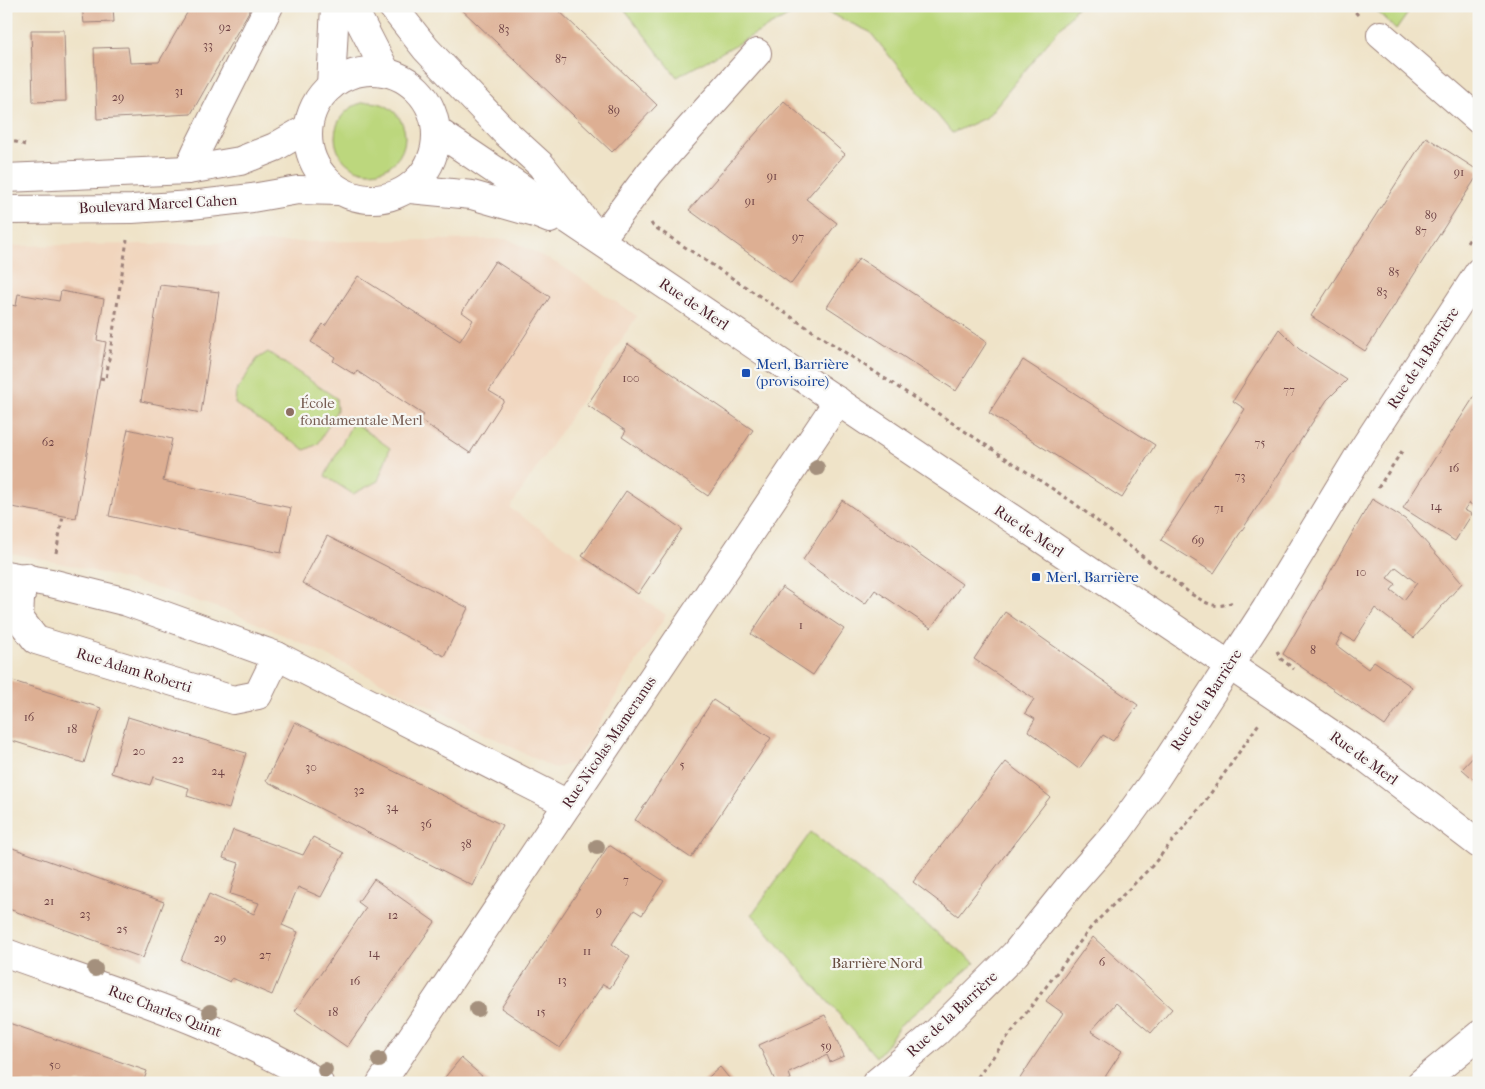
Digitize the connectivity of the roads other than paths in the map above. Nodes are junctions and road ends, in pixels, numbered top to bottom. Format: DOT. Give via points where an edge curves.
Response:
graph roads {
  1 [pos="269,6"];
  2 [pos="335,6"];
  3 [pos="352,6"];
  4 [pos="392,6"];
  5 [pos="1381,35"];
  6 [pos="757,53"];
  7 [pos="386,72"];
  8 [pos="331,86"];
  9 [pos="1479,120"];
  10 [pos="308,128"];
  11 [pos="437,131"];
  12 [pos="188,170"];
  13 [pos="6,178"];
  14 [pos="410,188"];
  15 [pos="340,191"];
  16 [pos="6,210"];
  17 [pos="600,240"];
  18 [pos="1479,272"];
  19 [pos="838,401"];
  20 [pos="16,576"];
  21 [pos="277,656"];
  22 [pos="1229,666"];
  23 [pos="568,804"];
  24 [pos="1479,844"];
  25 [pos="6,953"];
  26 [pos="1479,1035"];
  27 [pos="319,1083"];
  28 [pos="382,1083"];
  29 [pos="876,1083"];
  30 [pos="1421,1083"];
  1 -- 12 [label="street"];
  2 -- 8 [label="street"];
  3 -- 7 [label="street"];
  4 -- 17 [label="street, Rue de Merl" via="426,49 541,165"];
  5 -- 9 [label="street"];
  6 -- 17 [label="street" via="650,173"];
  7 -- 8 [label="street" via="366,71"];
  7 -- 11 [label="street" via="405,80 421,93 432,111"];
  8 -- 10 [label="street" via="312,112"];
  10 -- 12 [label="street" via="275,147 240,161"];
  10 -- 15 [label="street" via="314,164"];
  11 -- 14 [label="street" via="435,153 425,173"];
  11 -- 17 [label="street, Rue de Merl"];
  12 -- 13 [label="street"];
  14 -- 15 [label="street" via="394,197 375,200 356,198"];
  14 -- 17 [label="street, Rue de Merl" via="472,195 535,213"];
  15 -- 16 [label="street, Boulevard Marcel Cahen" via="298,190 191,205 132,209"];
  17 -- 19 [label="street, Rue de Merl"];
  18 -- 22 [label="street, Rue de la Barrière" via="1360,454"];
  19 -- 22 [label="street, Rue de Merl"];
  19 -- 23 [label="street, Rue Nicolas Mameranus"];
  20 -- 21 [label="street, Rue Adam Roberti" via="127,602"];
  20 -- 21 [label="street, Rue Adam Roberti" via="19,618 36,640 45,643 232,700 258,695"];
  21 -- 23 [label="street, Rue Adam Roberti"];
  22 -- 24 [label="street, Rue de Merl" via="1361,754"];
  22 -- 29 [label="street, Rue de la Barrière" via="1118,831 1015,954 937,1032"];
  23 -- 28 [label="street, Rue Nicolas Mameranus"];
  25 -- 27 [label="street, Rue Charles Quint" via="196,1021 251,1045"];
  26 -- 30 [label="street"];
}
